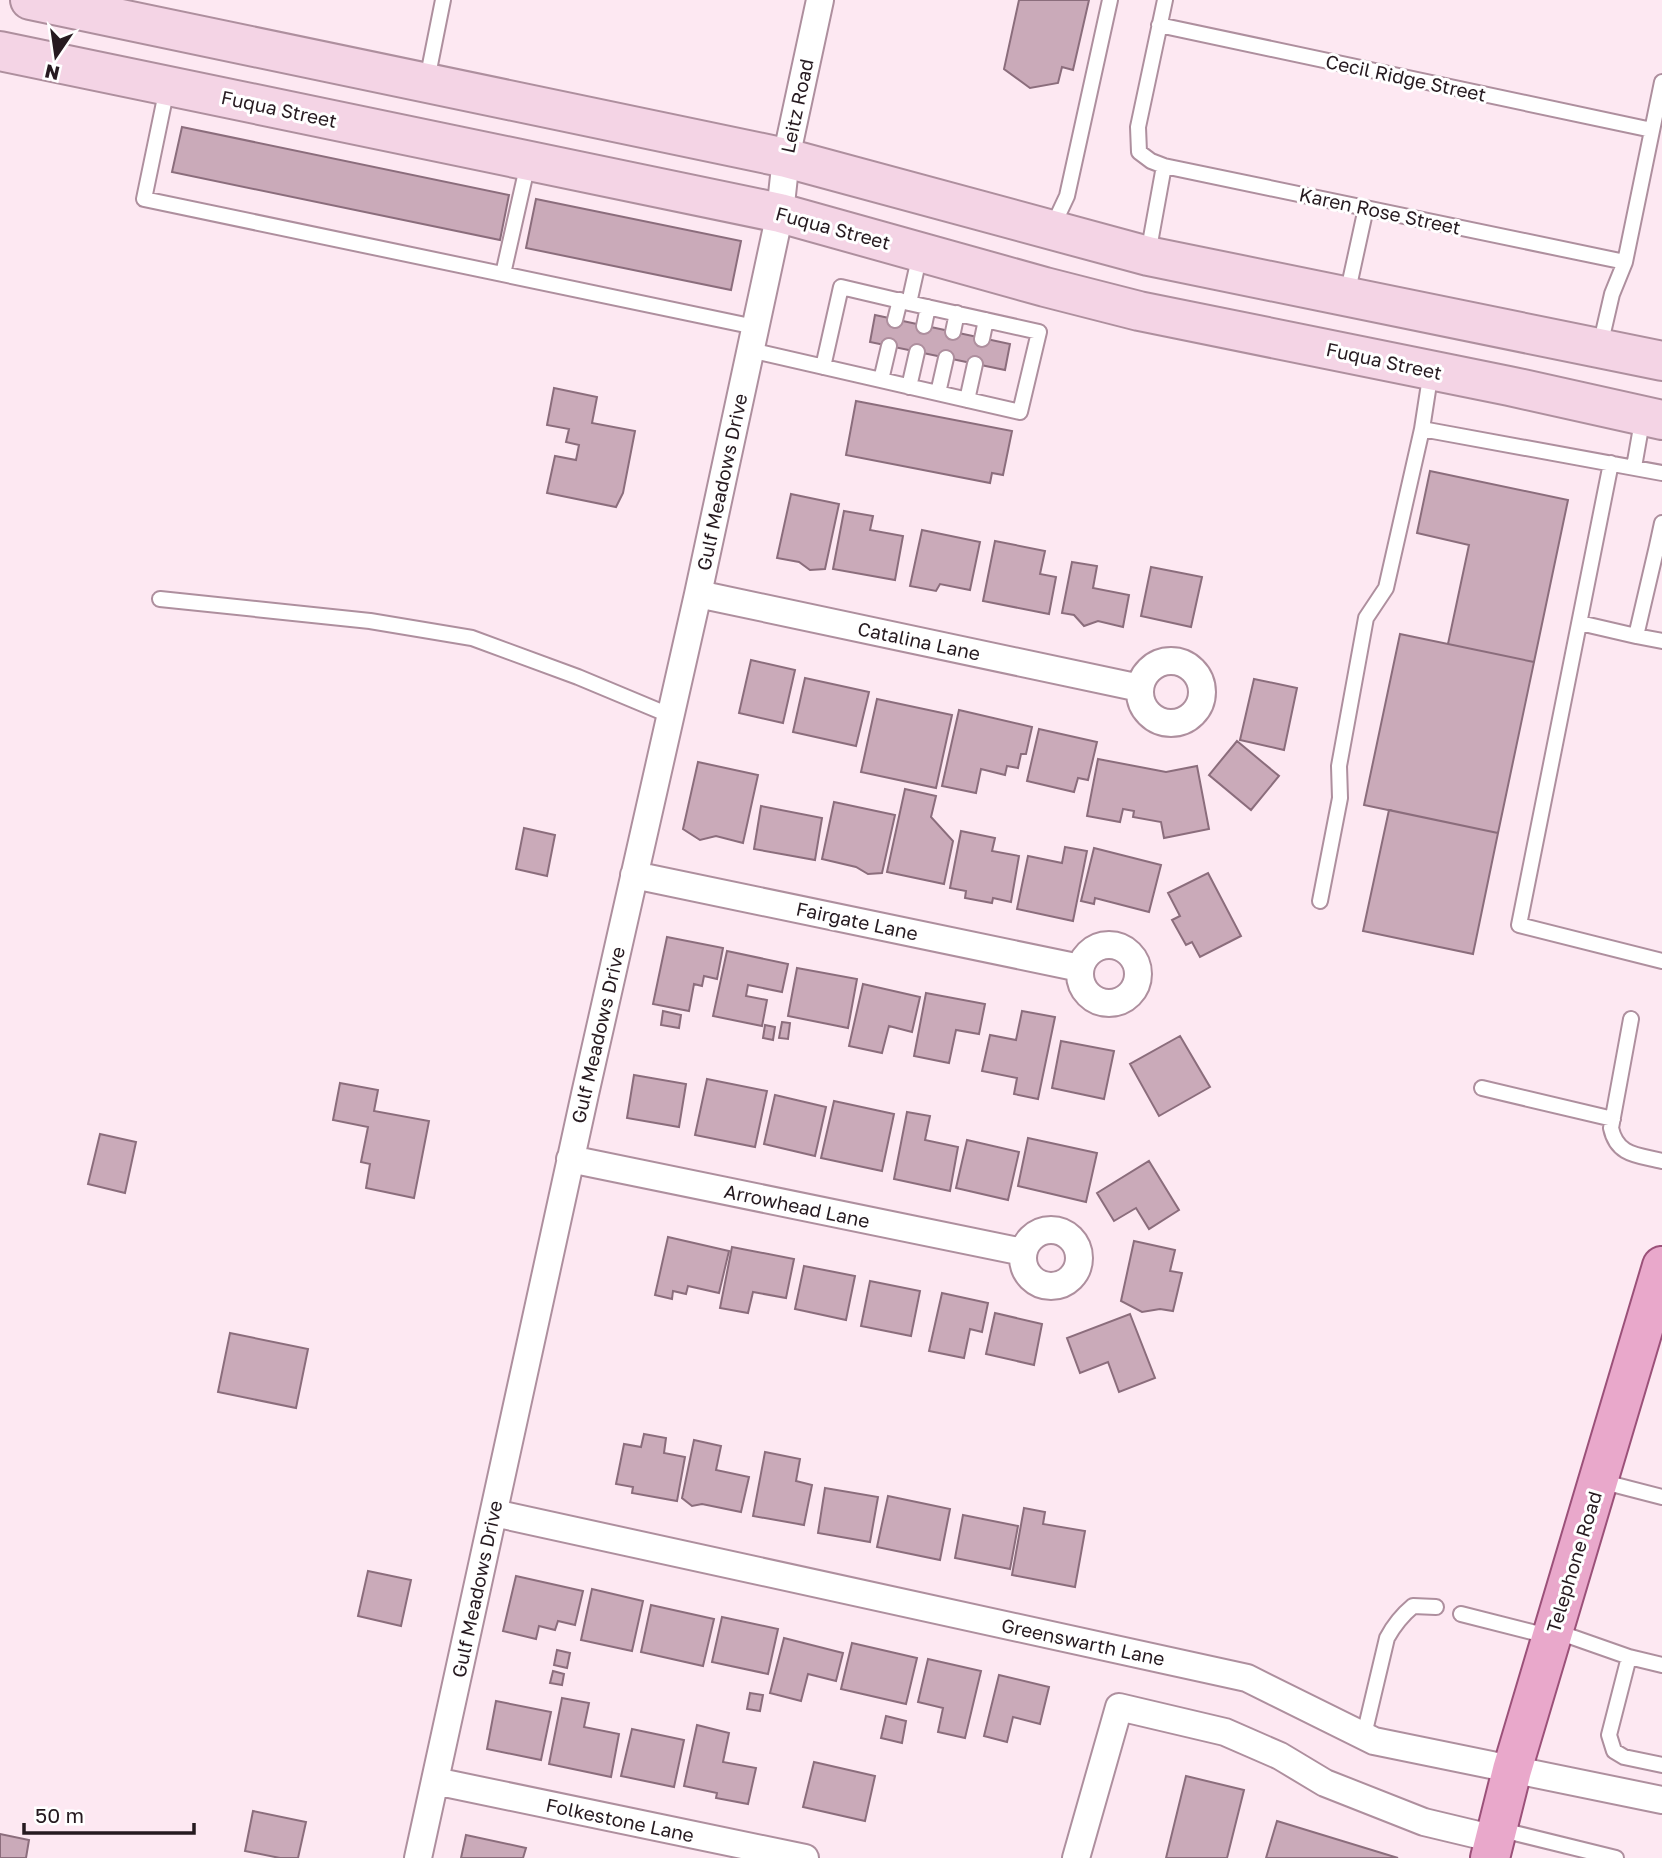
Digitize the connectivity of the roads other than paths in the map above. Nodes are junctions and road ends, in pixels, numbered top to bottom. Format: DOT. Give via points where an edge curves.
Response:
graph roads {
  1 [pos="30,0"];
  2 [pos="443,0"];
  3 [pos="820,0"];
  4 [pos="1110,0"];
  5 [pos="1165,0"];
  6 [pos="70,4"];
  7 [pos="1160,25"];
  8 [pos="0,51"];
  9 [pos="67,66"];
  10 [pos="427,82"];
  11 [pos="1662,82"];
  12 [pos="167,86"];
  13 [pos="1652,130"];
  14 [pos="415,137"];
  15 [pos="786,158"];
  16 [pos="528,161"];
  17 [pos="1164,166"];
  18 [pos="1366,208"];
  19 [pos="780,212"];
  20 [pos="1051,229"];
  21 [pos="921,252"];
  22 [pos="1148,256"];
  23 [pos="1625,262"];
  24 [pos="503,274"];
  25 [pos="1347,295"];
  26 [pos="904,301"];
  27 [pos="928,307"];
  28 [pos="1139,311"];
  29 [pos="957,313"];
  30 [pos="895,320"];
  31 [pos="986,320"];
  32 [pos="924,326"];
  33 [pos="953,332"];
  34 [pos="1521,332"];
  35 [pos="752,338"];
  36 [pos="982,338"];
  37 [pos="889,346"];
  38 [pos="1600,348"];
  39 [pos="917,352"];
  40 [pos="946,358"];
  41 [pos="1662,361"];
  42 [pos="975,364"];
  43 [pos="823,366"];
  44 [pos="1431,370"];
  45 [pos="881,380"];
  46 [pos="1508,386"];
  47 [pos="909,387"];
  48 [pos="938,393"];
  49 [pos="967,400"];
  50 [pos="1652,418"];
  51 [pos="1422,429"];
  52 [pos="1611,464"];
  53 [pos="1634,467"];
  54 [pos="1662,473"];
  55 [pos="1662,523"];
  56 [pos="1659,547"];
  57 [pos="698,594"];
  58 [pos="160,599"];
  59 [pos="1580,623"];
  60 [pos="1636,636"];
  61 [pos="1662,642"];
  62 [pos="1140,688"];
  63 [pos="669,715"];
  64 [pos="634,875"];
  65 [pos="1320,901"];
  66 [pos="1662,961"];
  67 [pos="1080,968"];
  68 [pos="1631,1019"];
  69 [pos="1482,1088"];
  70 [pos="1613,1119"];
  71 [pos="570,1159"];
  72 [pos="1662,1161"];
  73 [pos="1023,1252"];
  74 [pos="1662,1266"];
  75 [pos="1651,1349"];
  76 [pos="1599,1480"];
  77 [pos="1662,1497"];
  78 [pos="494,1513"];
  79 [pos="1436,1607"];
  80 [pos="1461,1614"];
  81 [pos="1553,1634"];
  82 [pos="1629,1657"];
  83 [pos="1662,1665"];
  84 [pos="1364,1735"];
  85 [pos="1662,1765"];
  86 [pos="1513,1770"];
  87 [pos="435,1781"];
  88 [pos="1662,1800"];
  89 [pos="1494,1842"];
  90 [pos="1592,1855"];
  91 [pos="418,1858"];
  92 [pos="805,1858"];
  93 [pos="1076,1858"];
  94 [pos="1616,1858"];
  1 -- 6 [label="main road"];
  2 -- 10 [label="lane"];
  3 -- 15 [label="street, Leitz Road"];
  4 -- 20 [label="lane" via="1067,196"];
  5 -- 7 [label="lane"];
  6 -- 9 [label="main road"];
  6 -- 10 [label="main road"];
  7 -- 13 [label="lane, Cecil Ridge Street"];
  7 -- 17 [label="lane, Karen Rose Street" via="1138,127 1139,152"];
  8 -- 9 [label="main road, Fuqua Street"];
  9 -- 12 [label="main road, Fuqua Street"];
  10 -- 14 [label="main road"];
  10 -- 15 [label="main road"];
  11 -- 13 [label="lane"];
  12 -- 14 [label="main road, Fuqua Street"];
  12 -- 24 [label="lane" via="144,199"];
  13 -- 23 [label="lane"];
  14 -- 16 [label="main road, Fuqua Street"];
  15 -- 19 [label="street, Leitz Road"];
  15 -- 20 [label="main road"];
  16 -- 19 [label="main road, Fuqua Street"];
  16 -- 24 [label="lane"];
  17 -- 18 [label="lane, Karen Rose Street"];
  17 -- 22 [label="lane"];
  18 -- 23 [label="lane, Karen Rose Street"];
  18 -- 25 [label="lane"];
  19 -- 21 [label="main road, Fuqua Street"];
  19 -- 35 [label="street, Gulf Meadows Drive"];
  20 -- 22 [label="main road"];
  21 -- 26 [label="lane"];
  21 -- 28 [label="main road, Fuqua Street"];
  22 -- 25 [label="main road"];
  22 -- 28 [label="main road"];
  23 -- 38 [label="lane" via="1612,294"];
  24 -- 35 [label="lane"];
  25 -- 34 [label="main road"];
  26 -- 27 [label="lane"];
  26 -- 30 [label="lane"];
  26 -- 43 [label="lane" via="841,287"];
  27 -- 29 [label="lane"];
  27 -- 32 [label="lane"];
  28 -- 44 [label="main road, Fuqua Street"];
  29 -- 31 [label="lane"];
  29 -- 33 [label="lane"];
  31 -- 36 [label="lane"];
  31 -- 49 [label="lane" via="1039,332 1020,412"];
  34 -- 38 [label="main road"];
  34 -- 46 [label="main road"];
  35 -- 43 [label="lane"];
  35 -- 57 [label="street, Gulf Meadows Drive"];
  37 -- 45 [label="lane"];
  38 -- 41 [label="main road"];
  39 -- 47 [label="lane"];
  40 -- 48 [label="lane"];
  42 -- 49 [label="lane"];
  43 -- 45 [label="lane"];
  44 -- 46 [label="main road, Fuqua Street"];
  44 -- 51 [label="lane"];
  45 -- 47 [label="lane"];
  46 -- 50 [label="main road, Fuqua Street"];
  47 -- 48 [label="lane"];
  48 -- 49 [label="lane"];
  50 -- 53 [label="lane"];
  51 -- 52 [label="lane"];
  51 -- 65 [label="lane" via="1386,588 1366,618"];
  52 -- 53 [label="lane"];
  52 -- 59 [label="lane"];
  53 -- 54 [label="lane"];
  55 -- 56 [label="lane"];
  56 -- 60 [label="lane"];
  57 -- 62 [label="street, Catalina Lane"];
  57 -- 63 [label="street, Gulf Meadows Drive"];
  58 -- 63 [label="lane" via="370,621 472,638"];
  59 -- 60 [label="lane"];
  59 -- 66 [label="lane" via="1519,925"];
  60 -- 61 [label="lane"];
  63 -- 64 [label="street, Gulf Meadows Drive"];
  64 -- 67 [label="street, Fairgate Lane"];
  64 -- 71 [label="street, Gulf Meadows Drive"];
  68 -- 70 [label="lane"];
  69 -- 70 [label="lane"];
  70 -- 72 [label="lane" via="1613,1140 1620,1148"];
  71 -- 73 [label="street, Arrowhead Lane"];
  71 -- 78 [label="street, Gulf Meadows Drive"];
  74 -- 75 [label="main road, Telephone Road"];
  75 -- 76 [label="main road, Telephone Road"];
  76 -- 77 [label="lane"];
  76 -- 81 [label="main road, Telephone Road"];
  78 -- 84 [label="street, Greenswarth Lane" via="1247,1678"];
  78 -- 87 [label="street, Gulf Meadows Drive"];
  79 -- 84 [label="lane" via="1413,1606 1393,1627"];
  80 -- 81 [label="lane"];
  81 -- 82 [label="lane"];
  81 -- 86 [label="main road, Telephone Road"];
  82 -- 83 [label="lane"];
  82 -- 85 [label="lane" via="1609,1735 1614,1751 1624,1757"];
  84 -- 86 [label="street, Greenswarth Lane" via="1374,1741"];
  86 -- 88 [label="street, Greenswarth Lane"];
  86 -- 89 [label="main road, Telephone Road"];
  87 -- 91 [label="street, Gulf Meadows Drive"];
  87 -- 92 [label="street, Folkestone Lane"];
  89 -- 90 [label="lane"];
  89 -- 93 [label="street" via="1424,1822 1325,1783 1280,1756 1225,1732 1119,1707"];
  90 -- 94 [label="lane"];
}
